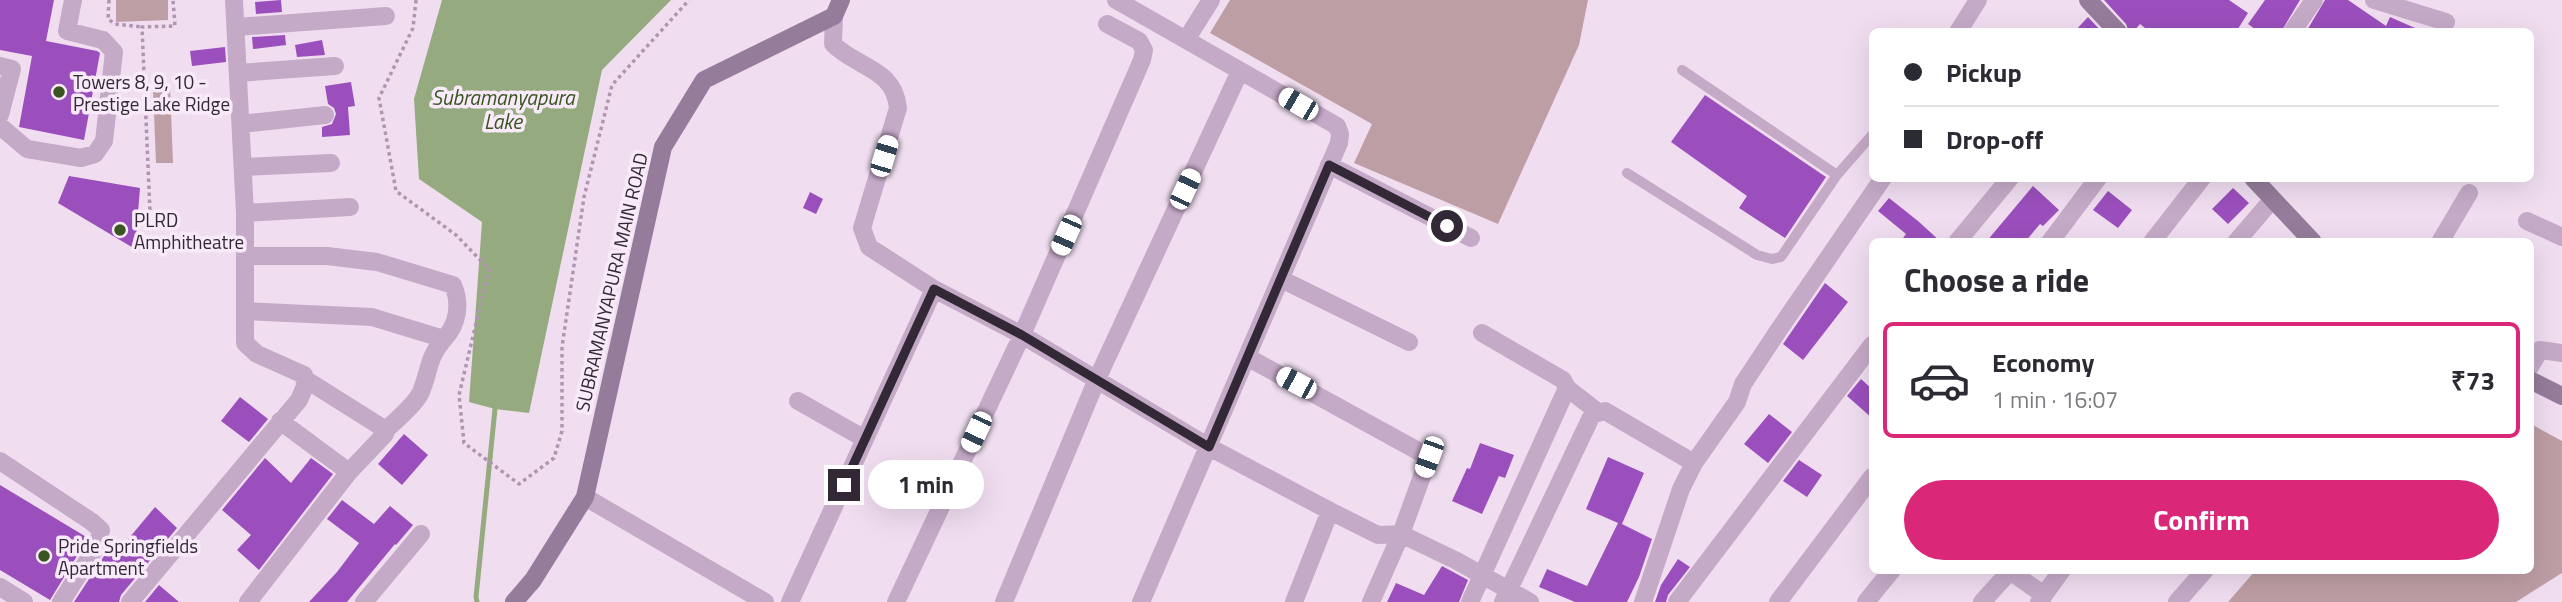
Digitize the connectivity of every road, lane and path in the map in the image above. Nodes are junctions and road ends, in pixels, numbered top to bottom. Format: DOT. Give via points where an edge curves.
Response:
graph roads {
  1 [pos="73,0"];
  2 [pos="109,0"];
  3 [pos="173,0"];
  4 [pos="234,0"];
  5 [pos="416,0"];
  6 [pos="689,0"];
  7 [pos="1116,0"];
  8 [pos="1211,0"];
  9 [pos="1978,0"];
  10 [pos="2088,0"];
  11 [pos="2314,0"];
  12 [pos="2374,0"];
  13 [pos="838,8"];
  14 [pos="386,16"];
  15 [pos="2446,22"];
  16 [pos="1107,24"];
  17 [pos="142,27"];
  18 [pos="236,27"];
  19 [pos="1960,28"];
  20 [pos="2114,28"];
  21 [pos="2295,28"];
  22 [pos="1186,40"];
  23 [pos="0,66"];
  24 [pos="335,66"];
  25 [pos="1682,70"];
  26 [pos="1240,71"];
  27 [pos="238,73"];
  28 [pos="0,115"];
  29 [pos="325,115"];
  30 [pos="241,124"];
  31 [pos="0,126"];
  32 [pos="1869,138"];
  33 [pos="331,163"];
  34 [pos="1329,165"];
  35 [pos="243,167"];
  36 [pos="1626,173"];
  37 [pos="1837,175"];
  38 [pos="1880,182"];
  39 [pos="2007,182"];
  40 [pos="2095,182"];
  41 [pos="2199,182"];
  42 [pos="2256,182"];
  43 [pos="2469,192"];
  44 [pos="2272,200"];
  45 [pos="350,207"];
  46 [pos="138,212"];
  47 [pos="245,212"];
  48 [pos="2527,221"];
  49 [pos="2562,237"];
  50 [pos="1471,238"];
  51 [pos="1960,238"];
  52 [pos="2053,238"];
  53 [pos="2155,238"];
  54 [pos="2239,238"];
  55 [pos="2308,238"];
  56 [pos="2442,238"];
  57 [pos="245,256"];
  58 [pos="1281,279"];
  59 [pos="934,289"];
  60 [pos="245,311"];
  61 [pos="1482,333"];
  62 [pos="1022,335"];
  63 [pos="444,339"];
  64 [pos="1409,342"];
  65 [pos="1869,349"];
  66 [pos="2562,353"];
  67 [pos="1247,357"];
  68 [pos="2534,360"];
  69 [pos="305,379"];
  70 [pos="1097,379"];
  71 [pos="2534,382"];
  72 [pos="1567,388"];
  73 [pos="2562,396"];
  74 [pos="798,401"];
  75 [pos="1598,412"];
  76 [pos="280,421"];
  77 [pos="386,430"];
  78 [pos="865,439"];
  79 [pos="1209,447"];
  80 [pos="0,461"];
  81 [pos="1694,463"];
  82 [pos="349,472"];
  83 [pos="1869,481"];
  84 [pos="584,497"];
  85 [pos="1330,511"];
  86 [pos="421,534"];
  87 [pos="1401,534"];
  88 [pos="1889,574"];
  89 [pos="2008,574"];
  90 [pos="2014,574"];
  91 [pos="2059,574"];
  92 [pos="2201,574"];
  93 [pos="1483,576"];
  94 [pos="0,587"];
  95 [pos="1506,596"];
  96 [pos="2041,599"];
  97 [pos="24,602"];
  98 [pos="61,602"];
  99 [pos="130,602"];
  100 [pos="248,602"];
  101 [pos="364,602"];
  102 [pos="514,602"];
  103 [pos="765,602"];
  104 [pos="790,602"];
  105 [pos="896,602"];
  106 [pos="1004,602"];
  107 [pos="1140,602"];
  108 [pos="1294,602"];
  109 [pos="1371,602"];
  110 [pos="1470,602"];
  111 [pos="1530,602"];
  112 [pos="1643,602"];
  113 [pos="1677,602"];
  114 [pos="1778,602"];
  115 [pos="1866,602"];
  116 [pos="1982,602"];
  117 [pos="2177,602"];
  1 -- 31 [label="street" via="67,31 103,40 114,52 104,141 94,154 81,158 27,149"];
  2 -- 17 [label="path" via="108,19"];
  3 -- 17 [label="path" via="175,26"];
  4 -- 18 [label="street"];
  5 -- 6 [label="path" via="413,28 379,97 396,191 456,235 489,269 460,395 464,443 519,484 554,457 562,431 562,347 584,197 612,85"];
  7 -- 22 [label="street"];
  8 -- 22 [label="street"];
  9 -- 19 [label="street"];
  10 -- 20 [label="street"];
  11 -- 21 [label="street"];
  12 -- 15 [label="street"];
  13 -- 59 [label="street" via="833,44 887,78 897,93 898,108 862,228 869,247"];
  13 -- 84 [label="street, SUBRAMANYAPURA MAIN ROAD" via="704,80 663,147"];
  14 -- 18 [label="street"];
  16 -- 62 [label="street" via="1139,41 1144,50 1142,60"];
  17 -- 46 [label="path" via="149,212"];
  18 -- 27 [label="street"];
  22 -- 26 [label="street"];
  23 -- 28 [label="street" via="12,69"];
  24 -- 27 [label="street"];
  25 -- 37 [label="lane"];
  26 -- 34 [label="street" via="1337,126 1339,143"];
  26 -- 70 [label="street"];
  27 -- 30 [label="street"];
  29 -- 30 [label="street"];
  30 -- 35 [label="street"];
  32 -- 37 [label="lane"];
  33 -- 35 [label="street"];
  34 -- 50 [label="street"];
  34 -- 58 [label="street"];
  35 -- 47 [label="street"];
  36 -- 37 [label="lane" via="1757,256 1772,259 1781,257"];
  38 -- 81 [label="street"];
  39 -- 51 [label="street"];
  40 -- 52 [label="street"];
  41 -- 53 [label="street"];
  42 -- 44 [label="street"];
  43 -- 56 [label="street"];
  44 -- 54 [label="street"];
  44 -- 55 [label="street"];
  45 -- 47 [label="street"];
  47 -- 57 [label="street"];
  48 -- 49 [label="street"];
  57 -- 60 [label="street"];
  57 -- 63 [label="street" via="327,256 377,262 453,285 457,314"];
  58 -- 64 [label="street"];
  58 -- 67 [label="street"];
  59 -- 62 [label="street"];
  59 -- 78 [label="street"];
  60 -- 63 [label="street" via="372,317"];
  60 -- 69 [label="street" via="245,343"];
  61 -- 72 [label="street" via="1563,380"];
  62 -- 70 [label="street"];
  62 -- 105 [label="street"];
  63 -- 77 [label="street" via="433,350 419,395"];
  65 -- 113 [label="street"];
  66 -- 68 [label="street" via="2540,350"];
  67 -- 79 [label="street"];
  67 -- 87 [label="street" via="1429,457"];
  69 -- 76 [label="street" via="299,400"];
  69 -- 77 [label="street"];
  70 -- 79 [label="street"];
  70 -- 106 [label="street"];
  71 -- 73 [label="street"];
  72 -- 75 [label="street"];
  72 -- 93 [label="street"];
  74 -- 78 [label="street"];
  75 -- 81 [label="street" via="1605,411"];
  75 -- 95 [label="street" via="1592,415"];
  76 -- 82 [label="street"];
  76 -- 99 [label="street"];
  77 -- 82 [label="street"];
  78 -- 104 [label="street"];
  79 -- 85 [label="street"];
  79 -- 107 [label="street"];
  80 -- 98 [label="street" via="101,530 98,544"];
  81 -- 112 [label="street"];
  82 -- 100 [label="street"];
  83 -- 114 [label="street"];
  84 -- 102 [label="street, SUBRAMANYAPURA MAIN ROAD" via="533,580"];
  84 -- 103 [label="street"];
  85 -- 87 [label="street" via="1378,535"];
  85 -- 108 [label="street"];
  86 -- 101 [label="street"];
  87 -- 93 [label="street"];
  87 -- 109 [label="street"];
  88 -- 115 [label="street"];
  89 -- 116 [label="street"];
  90 -- 96 [label="street"];
  91 -- 96 [label="street"];
  92 -- 117 [label="street"];
  93 -- 95 [label="street"];
  93 -- 110 [label="street"];
  94 -- 97 [label="street"];
  95 -- 111 [label="street"];
}
